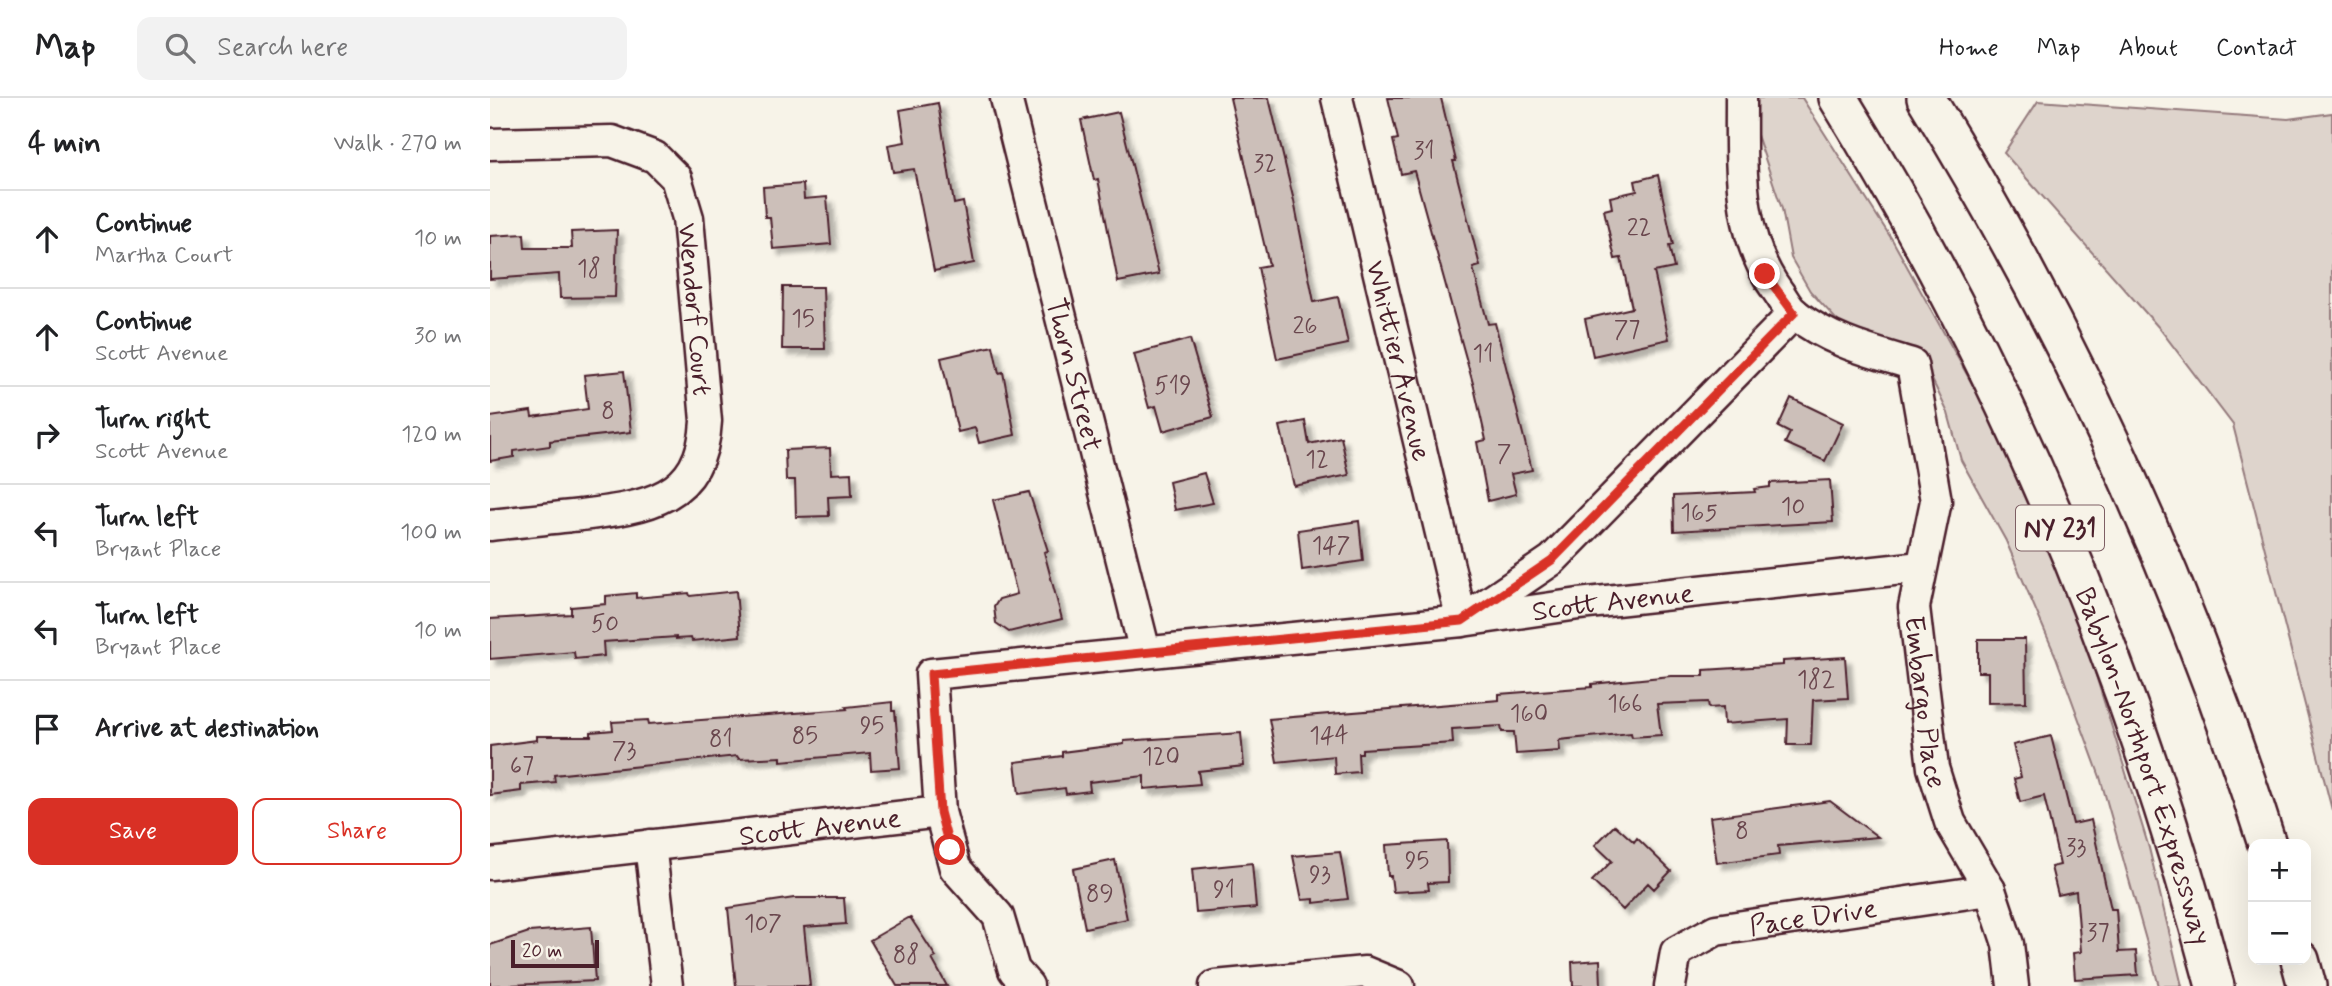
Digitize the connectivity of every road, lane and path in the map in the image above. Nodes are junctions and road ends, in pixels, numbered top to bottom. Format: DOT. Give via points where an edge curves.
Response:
graph roads {
  1 [pos="1006,98"];
  2 [pos="1337,98"];
  3 [pos="1741,98"];
  4 [pos="1838,98"];
  5 [pos="1926,98"];
  6 [pos="490,144"];
  7 [pos="1794,313"];
  8 [pos="490,525"];
  9 [pos="1921,567"];
  10 [pos="1462,621"];
  11 [pos="1145,652"];
  12 [pos="940,812"];
  13 [pos="2265,839"];
  14 [pos="650,845"];
  15 [pos="490,864"];
  16 [pos="1990,890"];
  17 [pos="2302,965"];
  18 [pos="667,986"];
  19 [pos="1028,986"];
  20 [pos="1215,986"];
  21 [pos="1399,986"];
  22 [pos="1670,986"];
  23 [pos="2013,986"];
  24 [pos="2216,986"];
  25 [pos="2308,986"];
  1 -- 11 [label="street, Thorn Street"];
  2 -- 10 [label="street, Whittier Avenue"];
  3 -- 7 [label="street" via="1741,177 1750,235 1765,274"];
  4 -- 24 [label="main road, Babylon-Northport Expressway / NY 231" via="1959,311 2056,518 2150,758"];
  5 -- 13 [label="main road, NY 231" via="2029,276 2114,444 2194,634"];
  6 -- 8 [label="street, Wendorf Court" via="596,140 642,150 667,166 676,178 688,218 706,421 703,447 692,473 673,492 647,505"];
  7 -- 9 [label="street, Embargo Place" via="1836,339 1912,364 1936,501"];
  7 -- 10 [label="street" via="1552,560"];
  9 -- 10 [label="street, Scott Avenue"];
  9 -- 16 [label="street, Embargo Place" via="1914,607 1933,768 1950,822"];
  10 -- 11 [label="street, Scott Avenue"];
  11 -- 12 [label="street, Scott Avenue" via="931,674"];
  12 -- 14 [label="street, Scott Avenue"];
  12 -- 19 [label="street" via="955,868 998,916 1014,970"];
  14 -- 15 [label="street, Scott Avenue"];
  14 -- 18 [label="street"];
  16 -- 22 [label="street, Pace Drive" via="1716,930 1676,952"];
  16 -- 23 [label="street, Embargo Place" via="2008,944"];
  17 -- 25 [label="main road"];
  20 -- 21 [label="street" via="1365,972"];
}
